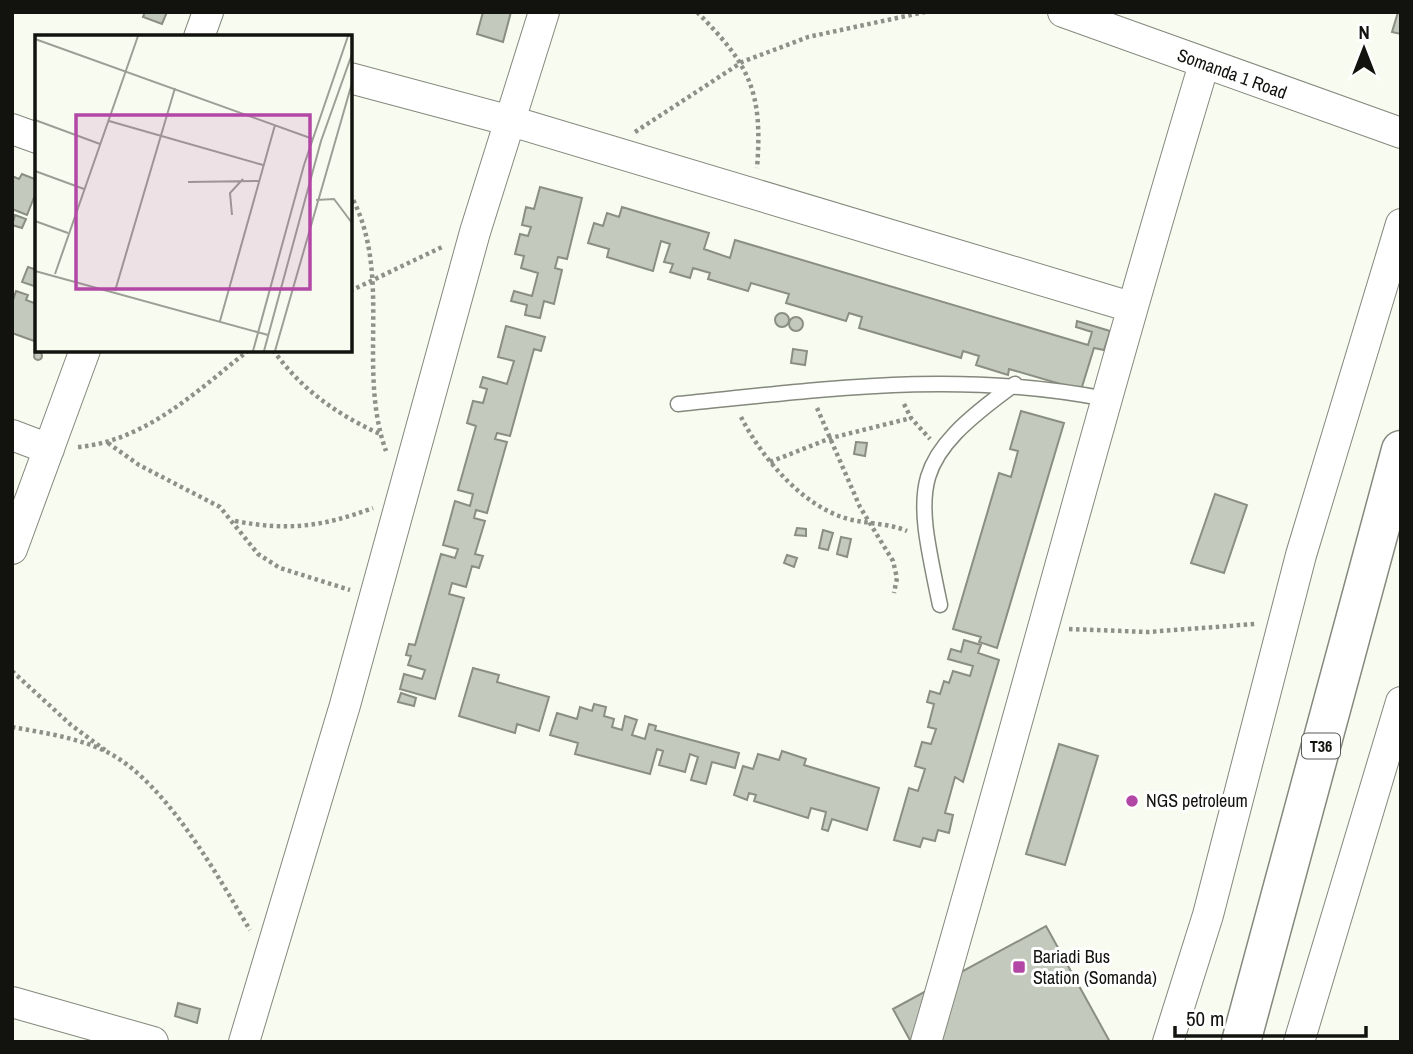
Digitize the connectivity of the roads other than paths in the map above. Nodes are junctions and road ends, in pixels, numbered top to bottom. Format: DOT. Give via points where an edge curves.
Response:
graph roads {
  1 [pos="208,12"];
  2 [pos="544,12"];
  3 [pos="1063,12"];
  4 [pos="200,35"];
  5 [pos="1204,64"];
  6 [pos="352,79"];
  7 [pos="511,121"];
  8 [pos="12,129"];
  9 [pos="1401,133"];
  10 [pos="35,137"];
  11 [pos="1401,225"];
  12 [pos="1131,307"];
  13 [pos="84,352"];
  14 [pos="1016,384"];
  15 [pos="1106,399"];
  16 [pos="678,404"];
  17 [pos="12,435"];
  18 [pos="49,449"];
  19 [pos="1401,450"];
  20 [pos="12,550"];
  21 [pos="940,605"];
  22 [pos="1401,702"];
  23 [pos="12,1002"];
  24 [pos="153,1042"];
  25 [pos="244,1042"];
  26 [pos="926,1042"];
  27 [pos="1168,1042"];
  28 [pos="1241,1042"];
  29 [pos="1299,1042"];
  1 -- 4 [label="street"];
  2 -- 7 [label="street"];
  3 -- 5 [label="street, Somanda 1 Road"];
  5 -- 9 [label="street, Somanda 1 Road"];
  5 -- 12 [label="street"];
  6 -- 7 [label="street"];
  7 -- 12 [label="street"];
  7 -- 25 [label="street" via="475,232 375,597"];
  8 -- 10 [label="street"];
  11 -- 27 [label="street" via="1301,555 1208,915"];
  12 -- 15 [label="street"];
  13 -- 18 [label="street"];
  14 -- 15 [label="lane"];
  14 -- 16 [label="lane" via="808,388"];
  14 -- 21 [label="lane" via="973,415 939,449 927,474 923,503 926,541"];
  15 -- 26 [label="street" via="1046,628"];
  17 -- 18 [label="street"];
  18 -- 20 [label="street"];
  19 -- 28 [label="highway, T36"];
  22 -- 29 [label="street"];
  23 -- 24 [label="street"];
}
